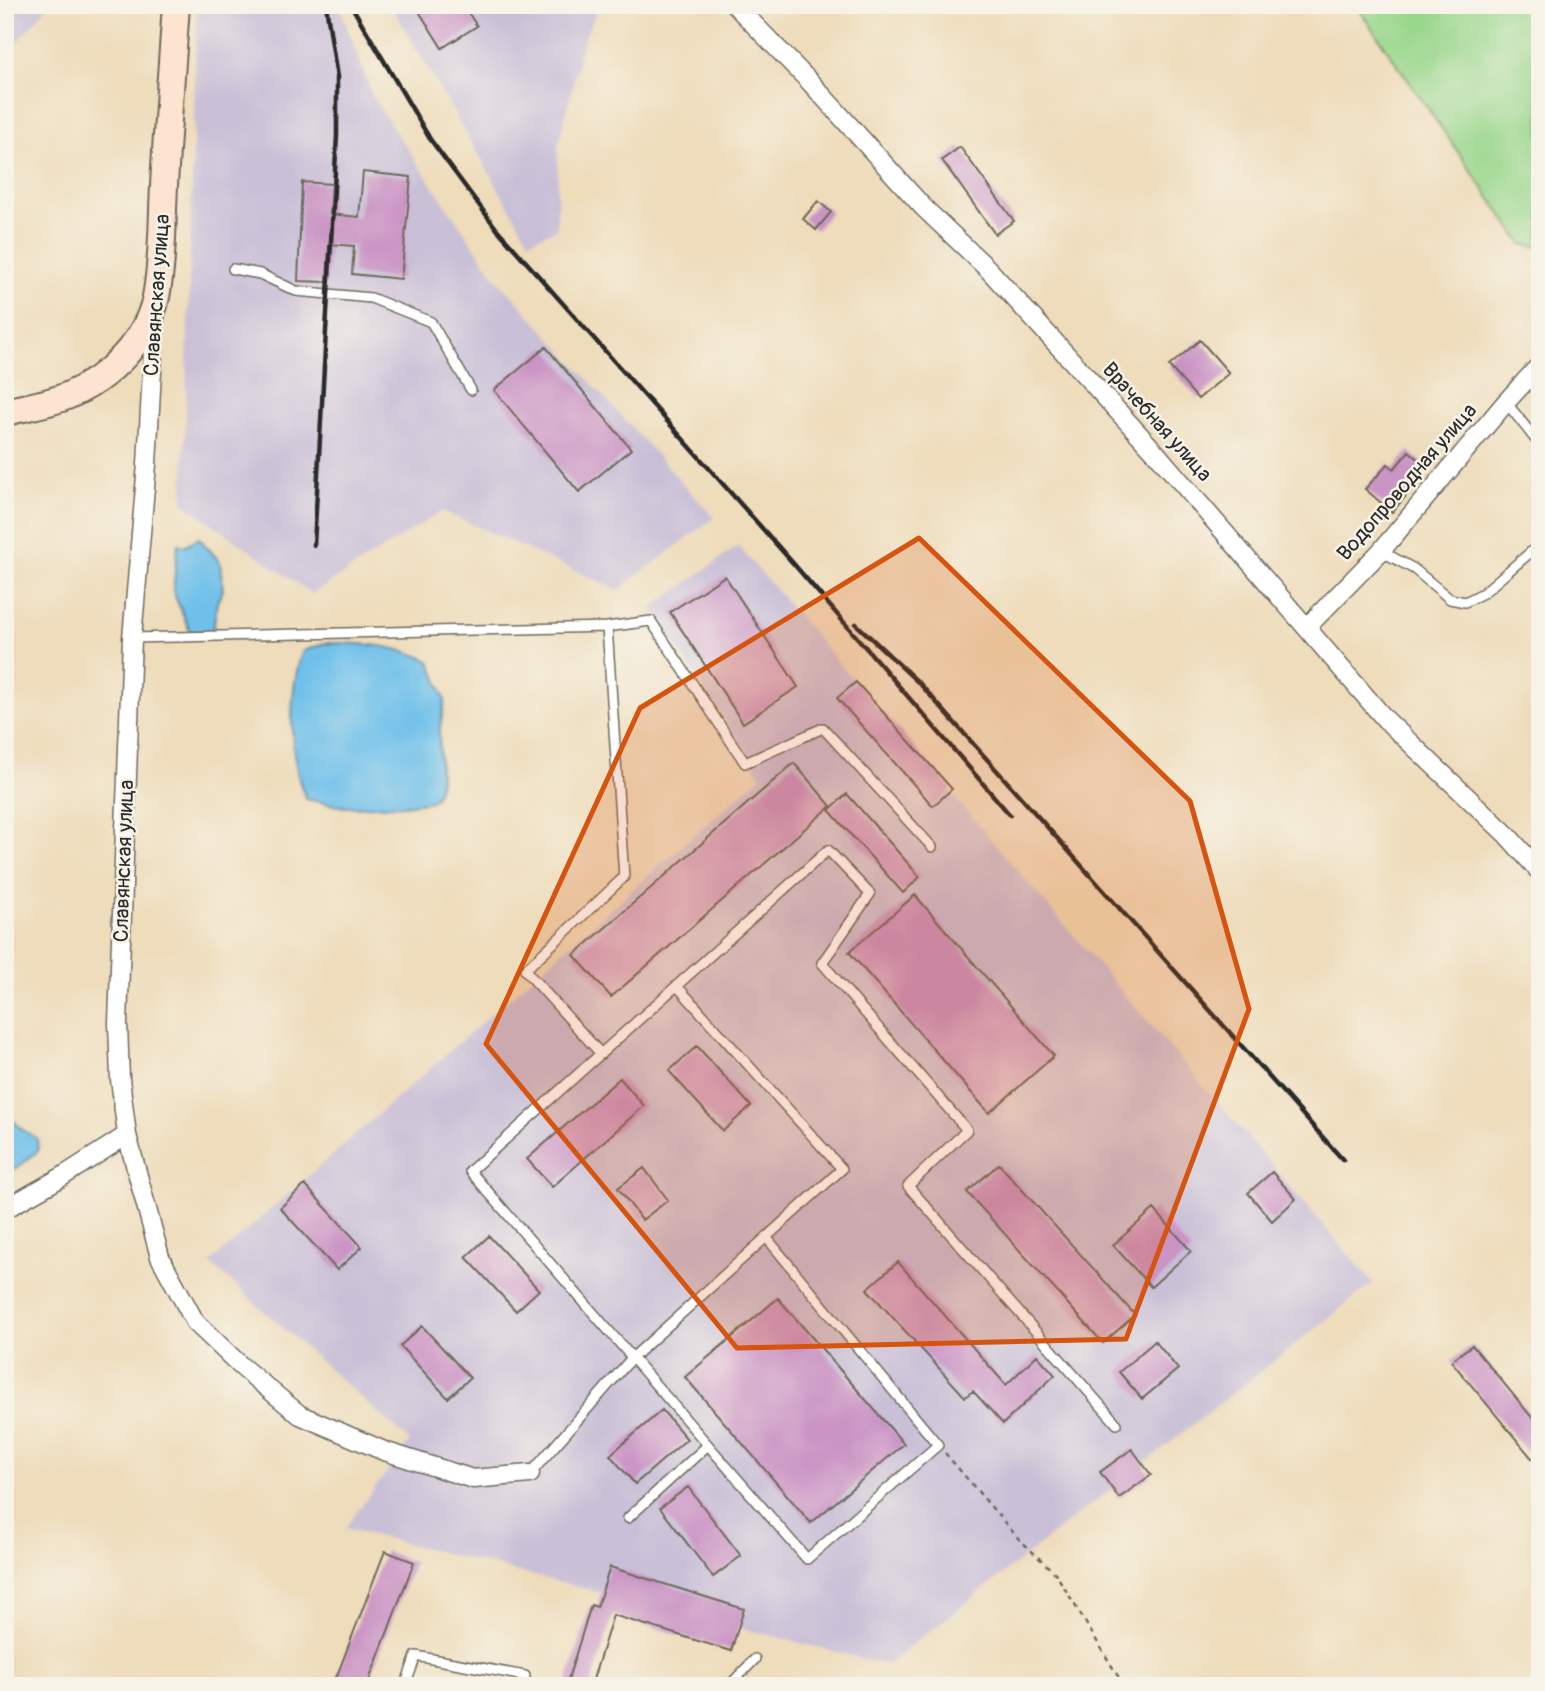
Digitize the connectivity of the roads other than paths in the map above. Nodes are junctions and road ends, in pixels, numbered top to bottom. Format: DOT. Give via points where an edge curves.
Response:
graph roads {
  1 [pos="176,5"];
  2 [pos="735,5"];
  3 [pos="233,269"];
  4 [pos="156,299"];
  5 [pos="1540,365"];
  6 [pos="471,390"];
  7 [pos="1506,402"];
  8 [pos="5,412"];
  9 [pos="1540,445"];
  10 [pos="1540,544"];
  11 [pos="1381,551"];
  12 [pos="607,627"];
  13 [pos="1307,627"];
  14 [pos="132,638"];
  15 [pos="932,847"];
  16 [pos="1540,872"];
  17 [pos="677,986"];
  18 [pos="601,1054"];
  19 [pos="127,1135"];
  20 [pos="5,1209"];
  21 [pos="766,1237"];
  22 [pos="632,1358"];
  23 [pos="1117,1424"];
  24 [pos="708,1445"];
  25 [pos="530,1474"];
  26 [pos="628,1518"];
  27 [pos="755,1659"];
  28 [pos="525,1676"];
  29 [pos="405,1686"];
  30 [pos="729,1686"];
  1 -- 4 [label="main road, Славянская улица"];
  2 -- 13 [label="street, Врачебная улица" via="923,207 997,279"];
  3 -- 6 [label="lane" via="261,274 296,291 371,298 431,322"];
  4 -- 8 [label="main road" via="146,326 113,367 67,396"];
  4 -- 14 [label="street, Славянская улица" via="148,464"];
  5 -- 7 [label="street, Водопроводная улица"];
  7 -- 9 [label="lane"];
  7 -- 11 [label="street, Водопроводная улица"];
  10 -- 11 [label="lane" via="1483,593 1465,602 1450,599 1414,569"];
  11 -- 13 [label="street, Водопроводная улица"];
  12 -- 14 [label="lane"];
  12 -- 15 [label="lane" via="650,621 745,764 823,728"];
  12 -- 18 [label="lane" via="624,877 525,970"];
  13 -- 16 [label="street, Врачебная улица" via="1385,719"];
  14 -- 19 [label="street, Славянская улица" via="118,1023"];
  17 -- 18 [label="lane"];
  17 -- 21 [label="lane" via="842,1170"];
  17 -- 23 [label="lane" via="828,850 870,894 822,963 967,1130 908,1186"];
  18 -- 22 [label="lane" via="470,1171"];
  19 -- 20 [label="street"];
  19 -- 25 [label="street, Славянская улица" via="160,1257 195,1322 242,1367 300,1415 384,1451 473,1479"];
  21 -- 22 [label="lane"];
  21 -- 24 [label="lane" via="938,1445 807,1559"];
  22 -- 24 [label="lane"];
  22 -- 25 [label="lane"];
  24 -- 26 [label="lane"];
  27 -- 30 [label="lane"];
  28 -- 29 [label="lane" via="416,1656"];
}
